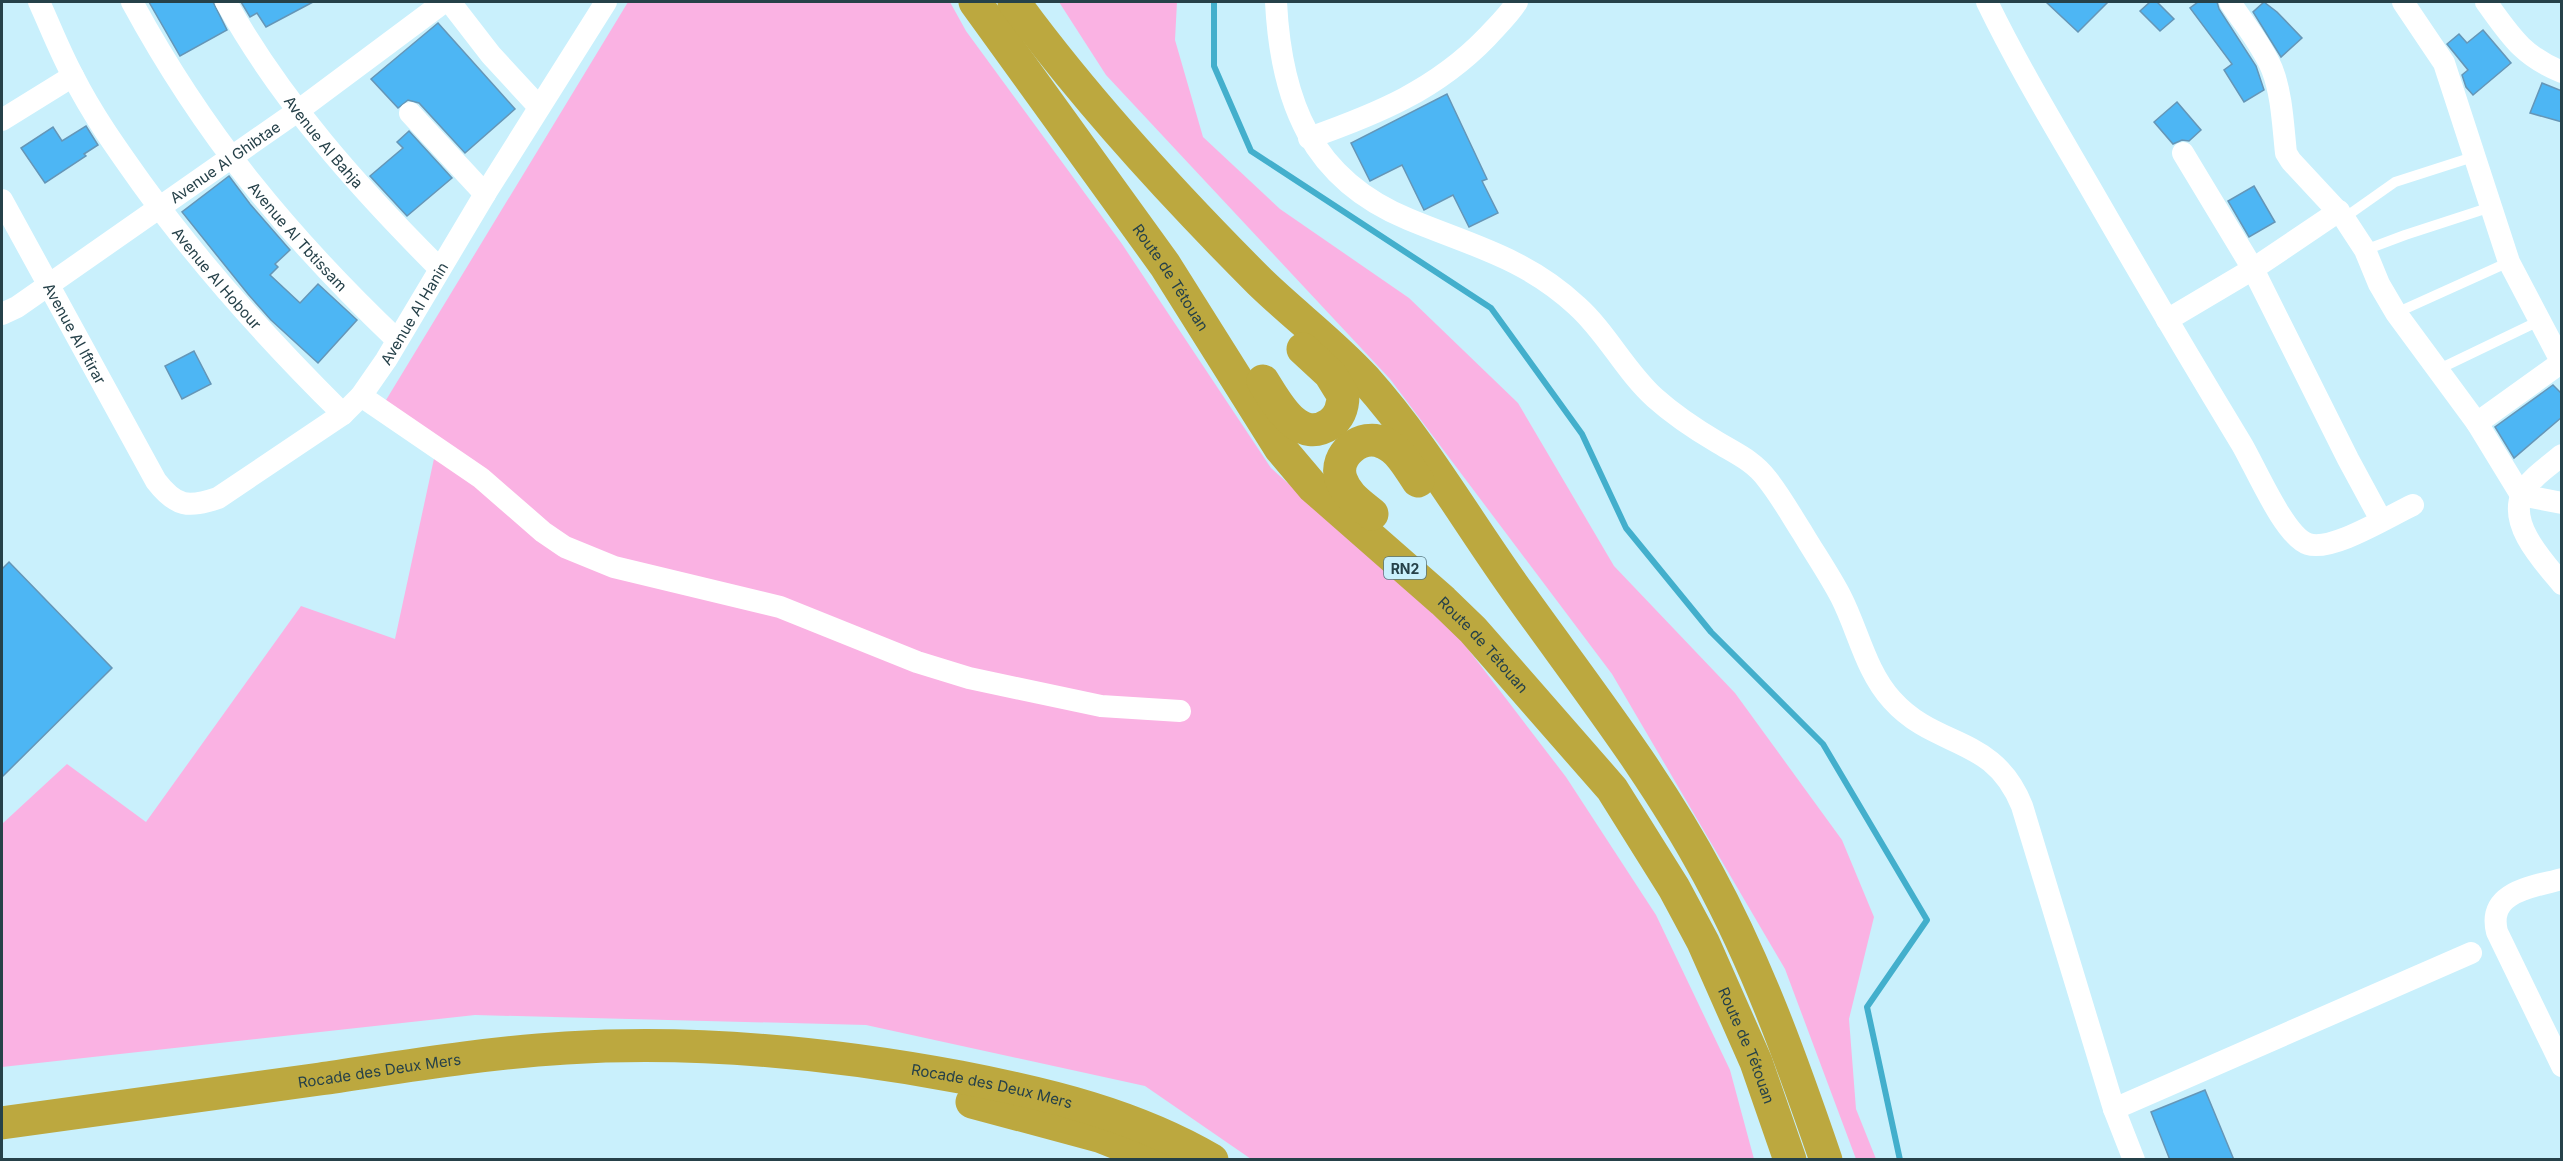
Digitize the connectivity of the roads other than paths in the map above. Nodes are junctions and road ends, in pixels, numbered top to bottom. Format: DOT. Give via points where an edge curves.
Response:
graph roads {
  1 [pos="39,2"];
  2 [pos="132,2"];
  3 [pos="226,2"];
  4 [pos="444,2"];
  5 [pos="450,2"];
  6 [pos="975,2"];
  7 [pos="1014,2"];
  8 [pos="1276,2"];
  9 [pos="1517,2"];
  10 [pos="1987,2"];
  11 [pos="2230,2"];
  12 [pos="2403,2"];
  13 [pos="2486,2"];
  14 [pos="598,6"];
  15 [pos="1001,40"];
  16 [pos="1042,40"];
  17 [pos="2562,72"];
  18 [pos="73,76"];
  19 [pos="539,107"];
  20 [pos="299,110"];
  21 [pos="410,113"];
  22 [pos="2,120"];
  23 [pos="1309,138"];
  24 [pos="2183,153"];
  25 [pos="2476,156"];
  26 [pos="231,158"];
  27 [pos="484,194"];
  28 [pos="2,200"];
  29 [pos="2491,207"];
  30 [pos="160,208"];
  31 [pos="2342,215"];
  32 [pos="2365,250"];
  33 [pos="2509,262"];
  34 [pos="440,268"];
  35 [pos="2253,269"];
  36 [pos="48,284"];
  37 [pos="2396,313"];
  38 [pos="2,314"];
  39 [pos="2167,320"];
  40 [pos="2538,321"];
  41 [pos="397,340"];
  42 [pos="2561,362"];
  43 [pos="2437,370"];
  44 [pos="362,396"];
  45 [pos="343,414"];
  46 [pos="2477,423"];
  47 [pos="2562,454"];
  48 [pos="147,465"];
  49 [pos="2521,495"];
  50 [pos="2562,504"];
  51 [pos="2413,505"];
  52 [pos="2381,520"];
  53 [pos="2562,584"];
  54 [pos="1179,711"];
  55 [pos="1644,768"];
  56 [pos="1612,789"];
  57 [pos="2562,879"];
  58 [pos="2471,953"];
  59 [pos="760,1050"];
  60 [pos="2562,1066"];
  61 [pos="2114,1109"];
  62 [pos="2,1122"];
  63 [pos="1160,1160"];
  64 [pos="1212,1160"];
  65 [pos="1790,1160"];
  66 [pos="1826,1160"];
  67 [pos="2134,1160"];
  1 -- 18 [label="street, Avenue Al Hobour"];
  2 -- 26 [label="street, Avenue Al Tbtissam" via="166,63"];
  3 -- 20 [label="street, Avenue Al Bahja"];
  4 -- 20 [label="street, Avenue Al Ghibtae"];
  5 -- 19 [label="street"];
  6 -- 15 [label="highway, Route de Tétouan / RN2"];
  7 -- 16 [label="highway"];
  8 -- 23 [label="street" via="1288,85"];
  9 -- 23 [label="street" via="1479,45 1430,85 1371,116"];
  10 -- 39 [label="street" via="2022,71"];
  11 -- 31 [label="street" via="2272,69 2286,153"];
  12 -- 25 [label="street" via="2444,63"];
  13 -- 17 [label="street" via="2522,49"];
  14 -- 19 [label="street, Avenue Al Hanin"];
  15 -- 16 [label="highway" via="1139,206 1291,422 1306,429 1330,424 1343,403 1338,385 1156,200 1104,134"];
  15 -- 56 [label="highway, Route de Tétouan / RN2" via="1165,265 1295,468 1473,630"];
  16 -- 55 [label="highway" via="1200,223 1347,359 1382,399"];
  18 -- 22 [label="street"];
  18 -- 30 [label="street, Avenue Al Hobour" via="114,145"];
  19 -- 27 [label="street, Avenue Al Hanin"];
  20 -- 26 [label="street, Avenue Al Ghibtae"];
  20 -- 34 [label="street, Avenue Al Bahja" via="342,165"];
  21 -- 27 [label="street"];
  23 -- 61 [label="street" via="1350,184 1376,202 1497,253 1546,280 1578,306 1654,397 1677,416 1740,454 1767,478 1842,598 1889,697 1928,729 1985,756 2017,792"];
  24 -- 35 [label="street"];
  25 -- 29 [label="street"];
  25 -- 31 [label="lane" via="2395,182"];
  26 -- 30 [label="street, Avenue Al Ghibtae"];
  26 -- 41 [label="street, Avenue Al Tbtissam" via="310,253"];
  27 -- 34 [label="street, Avenue Al Hanin"];
  28 -- 36 [label="street, Avenue Al Iftirar"];
  29 -- 32 [label="lane"];
  29 -- 33 [label="street"];
  30 -- 36 [label="street, Avenue Al Ghibtae"];
  30 -- 45 [label="street, Avenue Al Hobour" via="216,281"];
  31 -- 32 [label="street"];
  31 -- 35 [label="street"];
  32 -- 37 [label="street"];
  33 -- 37 [label="lane"];
  33 -- 40 [label="street"];
  34 -- 41 [label="street, Avenue Al Hanin"];
  35 -- 39 [label="street"];
  35 -- 52 [label="street"];
  36 -- 38 [label="street, Avenue Al Ghibtae"];
  36 -- 48 [label="street, Avenue Al Iftirar"];
  37 -- 43 [label="street"];
  39 -- 52 [label="street" via="2295,536 2320,546"];
  40 -- 42 [label="street"];
  40 -- 43 [label="lane"];
  41 -- 44 [label="street, Avenue Al Hanin"];
  42 -- 46 [label="street"];
  43 -- 46 [label="street"];
  44 -- 45 [label="street, Avenue Al Hanin"];
  44 -- 54 [label="street" via="481,478 543,532 587,558 780,607 917,662 969,678 1101,706"];
  45 -- 48 [label="street, Avenue Al Hanin" via="218,498 204,503 190,506 176,501 164,492"];
  46 -- 49 [label="street"];
  47 -- 49 [label="street"];
  49 -- 50 [label="street"];
  49 -- 53 [label="street" via="2518,508 2525,533"];
  51 -- 52 [label="street"];
  55 -- 56 [label="highway" via="1530,633 1438,512 1403,458 1376,440 1351,448 1339,471 1350,495 1448,584 1503,642 1542,688"];
  55 -- 66 [label="highway" via="1739,934 1788,1048"];
  56 -- 65 [label="highway, Route de Tétouan / RN2" via="1674,888 1702,942 1756,1062"];
  57 -- 60 [label="street" via="2514,893 2500,905 2495,922"];
  58 -- 61 [label="street"];
  59 -- 62 [label="highway, Rocade des Deux Mers" via="621,1047 493,1054"];
  59 -- 63 [label="highway, Rocade des Deux Mers" via="994,1107 1099,1136"];
  59 -- 64 [label="highway, Rocade des Deux Mers" via="907,1067 1049,1097 1151,1129"];
  61 -- 67 [label="street"];
}
